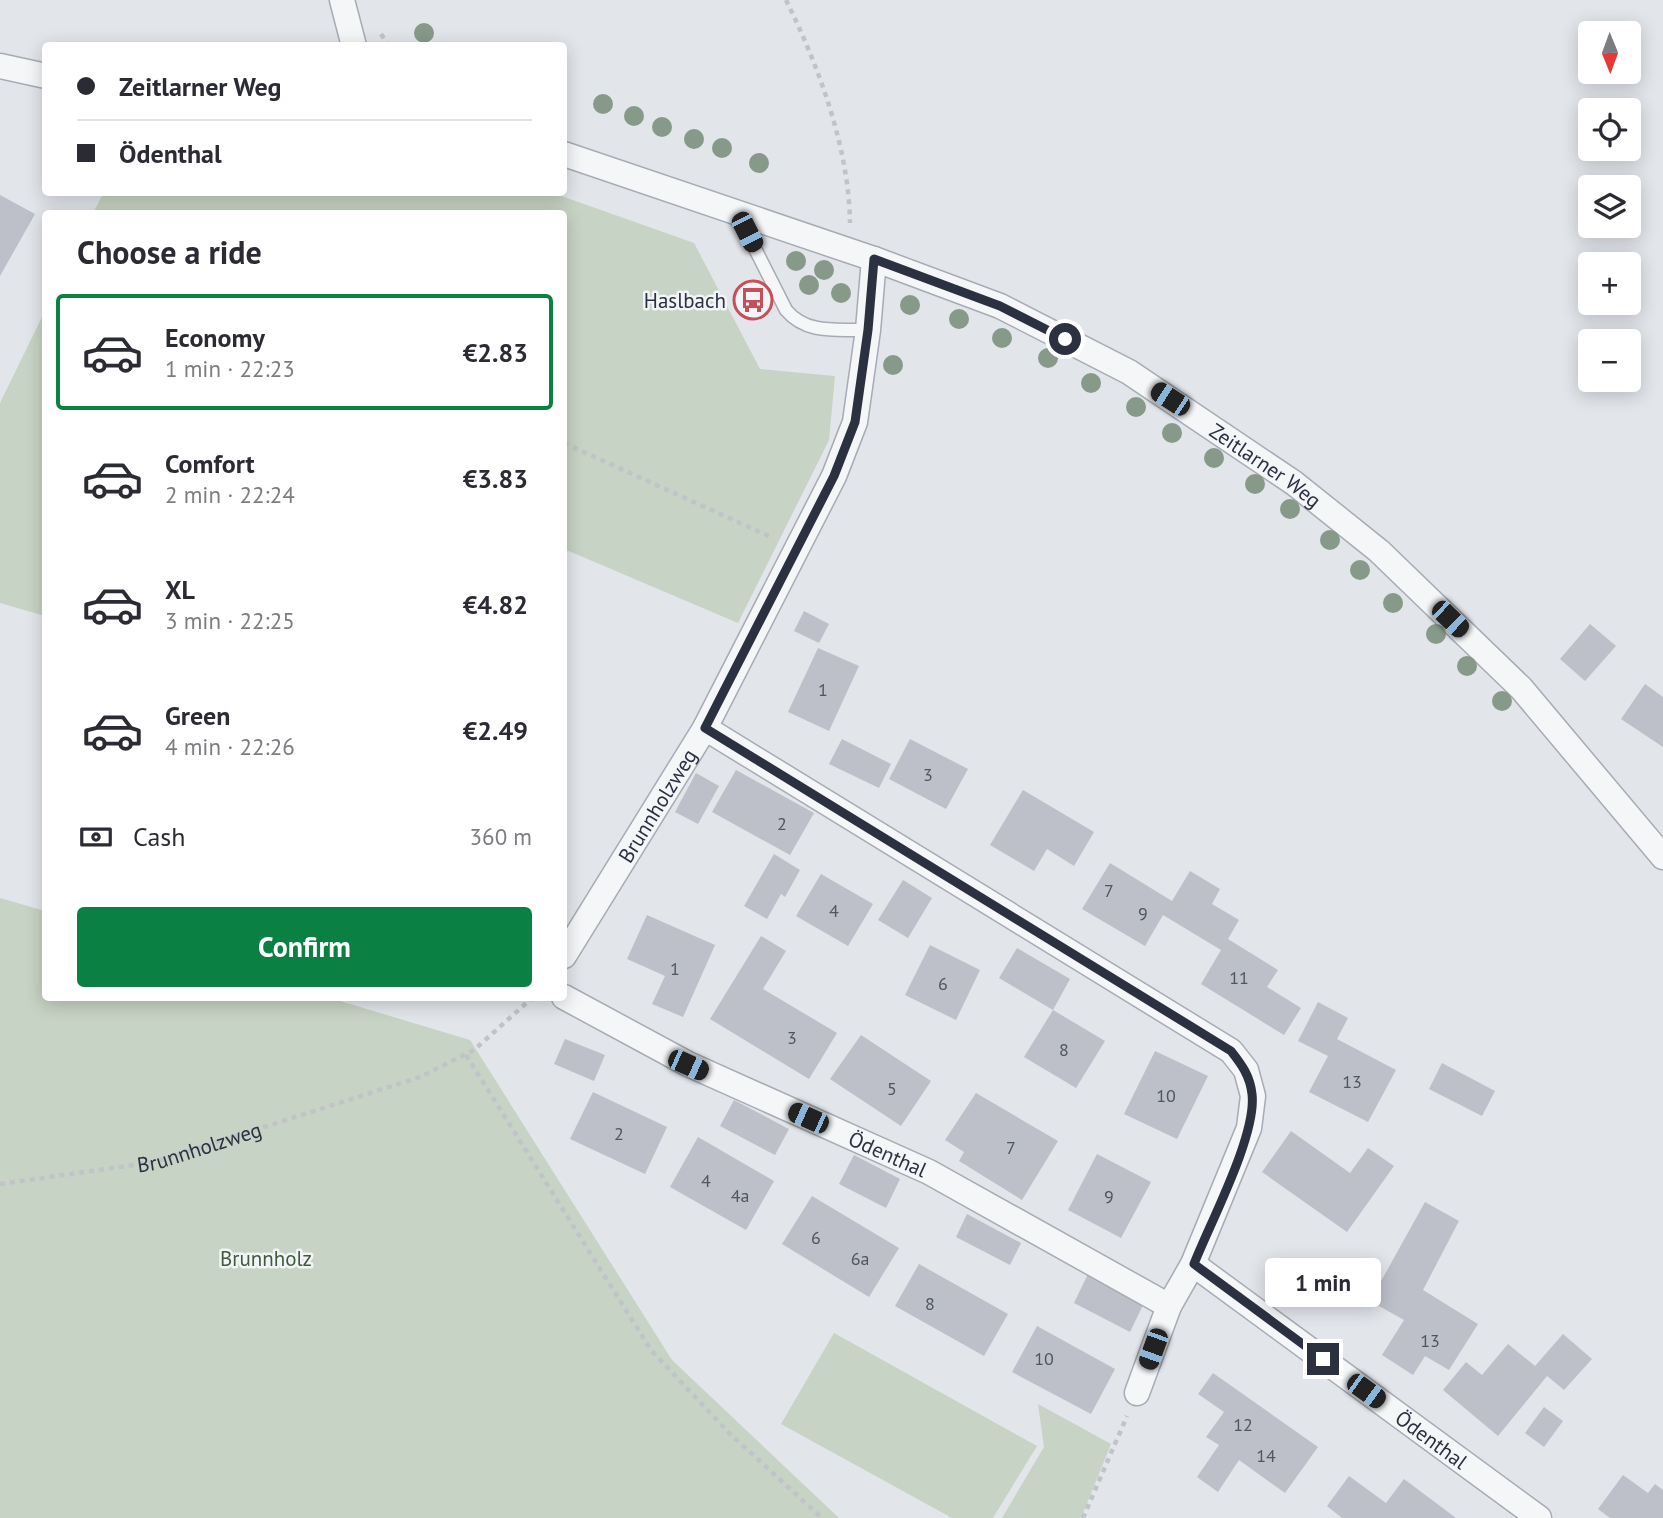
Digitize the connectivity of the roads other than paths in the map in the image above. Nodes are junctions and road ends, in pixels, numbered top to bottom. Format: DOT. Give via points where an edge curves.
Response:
graph roads {
  1 [pos="342,0"];
  2 [pos="345,42"];
  3 [pos="0,66"];
  4 [pos="42,75"];
  5 [pos="567,155"];
  6 [pos="737,212"];
  7 [pos="874,259"];
  8 [pos="868,330"];
  9 [pos="705,728"];
  10 [pos="1663,857"];
  11 [pos="567,951"];
  12 [pos="567,999"];
  13 [pos="1194,1264"];
  14 [pos="1169,1306"];
  15 [pos="1137,1393"];
  16 [pos="1539,1518"];
  1 -- 2 [label="street"];
  3 -- 4 [label="street"];
  5 -- 6 [label="street, Zeitlarner Weg"];
  6 -- 7 [label="street, Zeitlarner Weg"];
  6 -- 8 [label="lane" via="797,323 810,328"];
  7 -- 8 [label="street, Brunnholzweg"];
  7 -- 10 [label="street, Zeitlarner Weg" via="1000,306 1129,372 1294,483 1379,551 1521,688"];
  8 -- 9 [label="street, Brunnholzweg" via="855,422 834,476"];
  9 -- 11 [label="street, Brunnholzweg"];
  9 -- 13 [label="street" via="1231,1051 1250,1083 1249,1128"];
  12 -- 14 [label="street, Ödenthal" via="688,1065 929,1172"];
  13 -- 14 [label="street"];
  13 -- 16 [label="street, Ödenthal"];
  14 -- 15 [label="street"];
}
